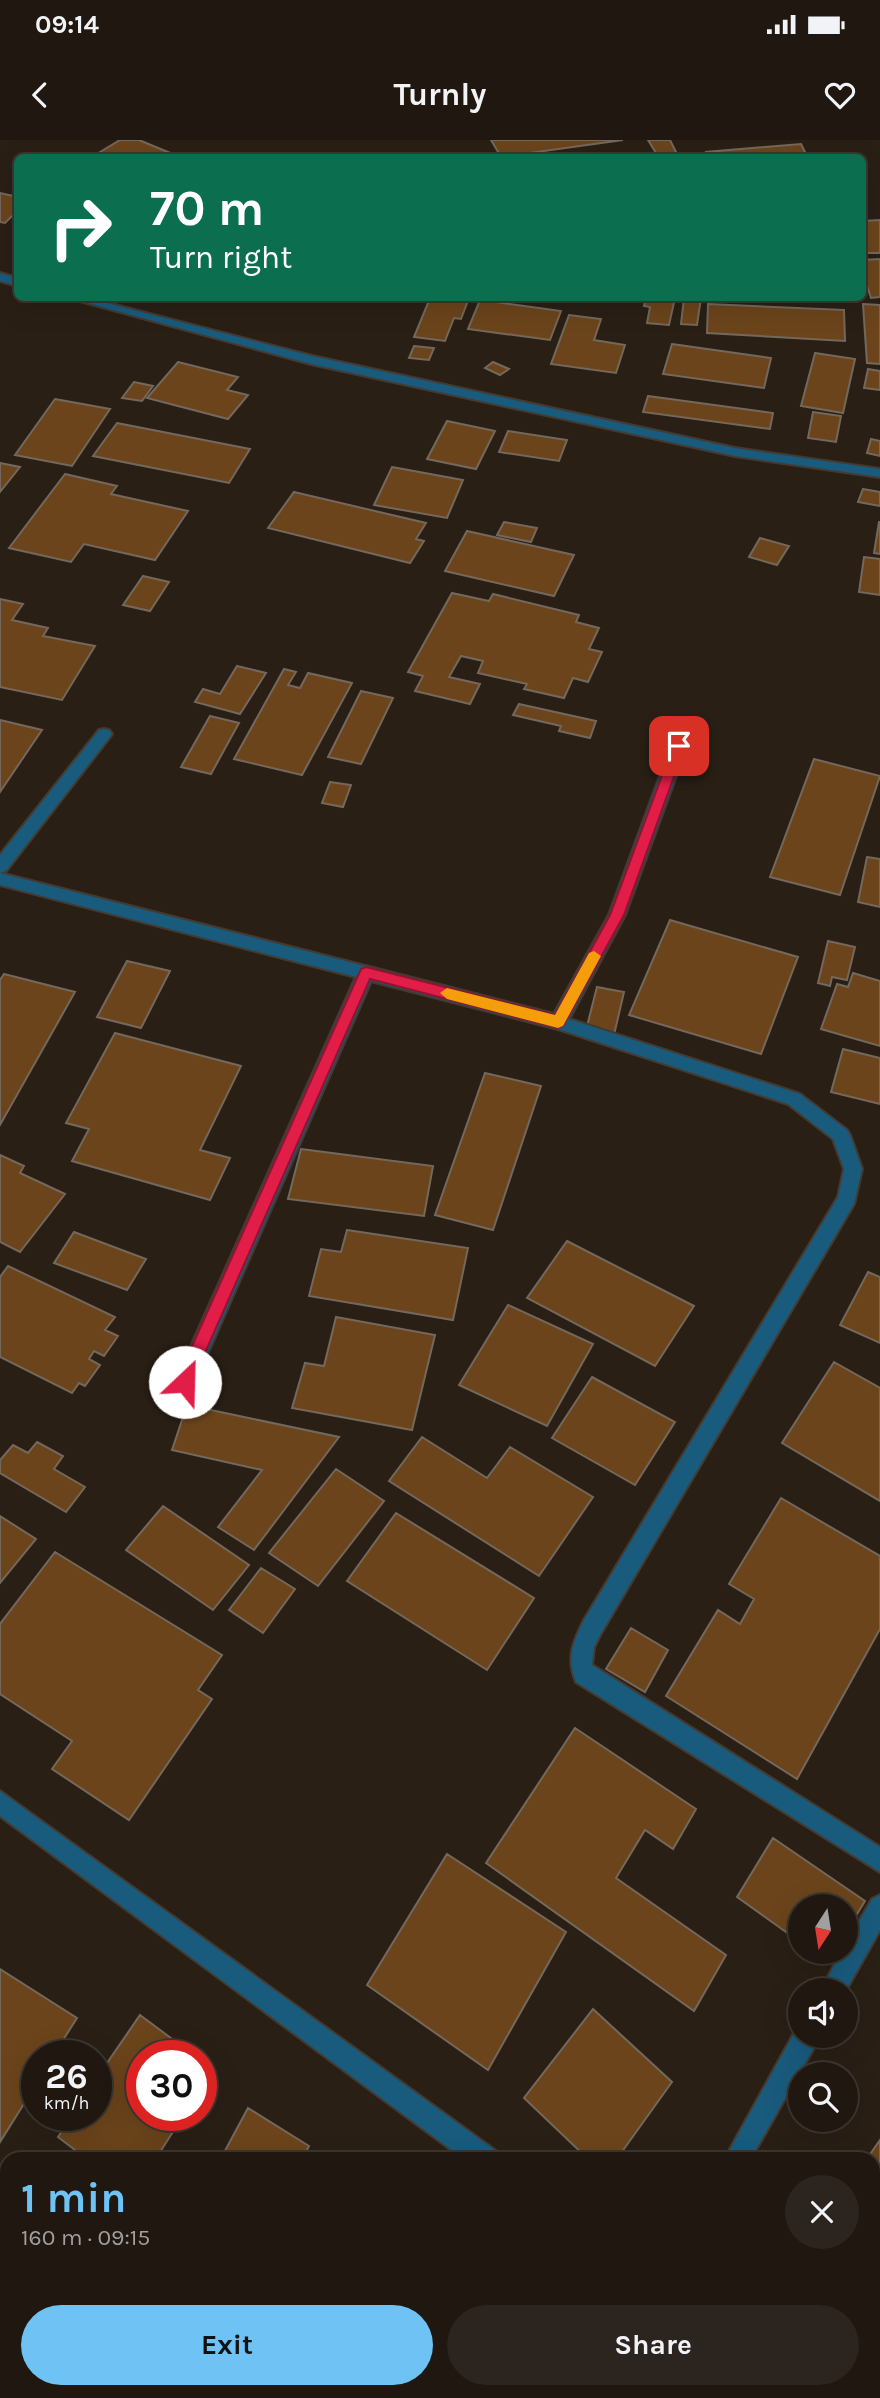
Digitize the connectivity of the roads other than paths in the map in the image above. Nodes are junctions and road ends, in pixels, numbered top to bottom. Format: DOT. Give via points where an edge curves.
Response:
graph roads {
  1 [pos="86,301"];
  2 [pos="880,474"];
  3 [pos="104,734"];
  4 [pos="679,746"];
  5 [pos="1,878"];
  6 [pos="366,973"];
  7 [pos="558,1022"];
  8 [pos="185,1382"];
  9 [pos="0,1802"];
  10 [pos="880,1860"];
  11 [pos="880,1907"];
  12 [pos="840,1978"];
  13 [pos="800,2048"];
  14 [pos="476,2152"];
  15 [pos="741,2152"];
  1 -- 2 [label="street" via="311,360 735,452"];
  3 -- 5 [label="street"];
  4 -- 7 [label="street" via="617,915"];
  5 -- 6 [label="street"];
  6 -- 7 [label="street"];
  6 -- 8 [label="street"];
  7 -- 10 [label="street" via="794,1099 841,1135 853,1169 847,1198 608,1602 580,1654 579,1665 584,1674"];
  9 -- 14 [label="street"];
  11 -- 12 [label="street"];
  13 -- 15 [label="street"];
}
